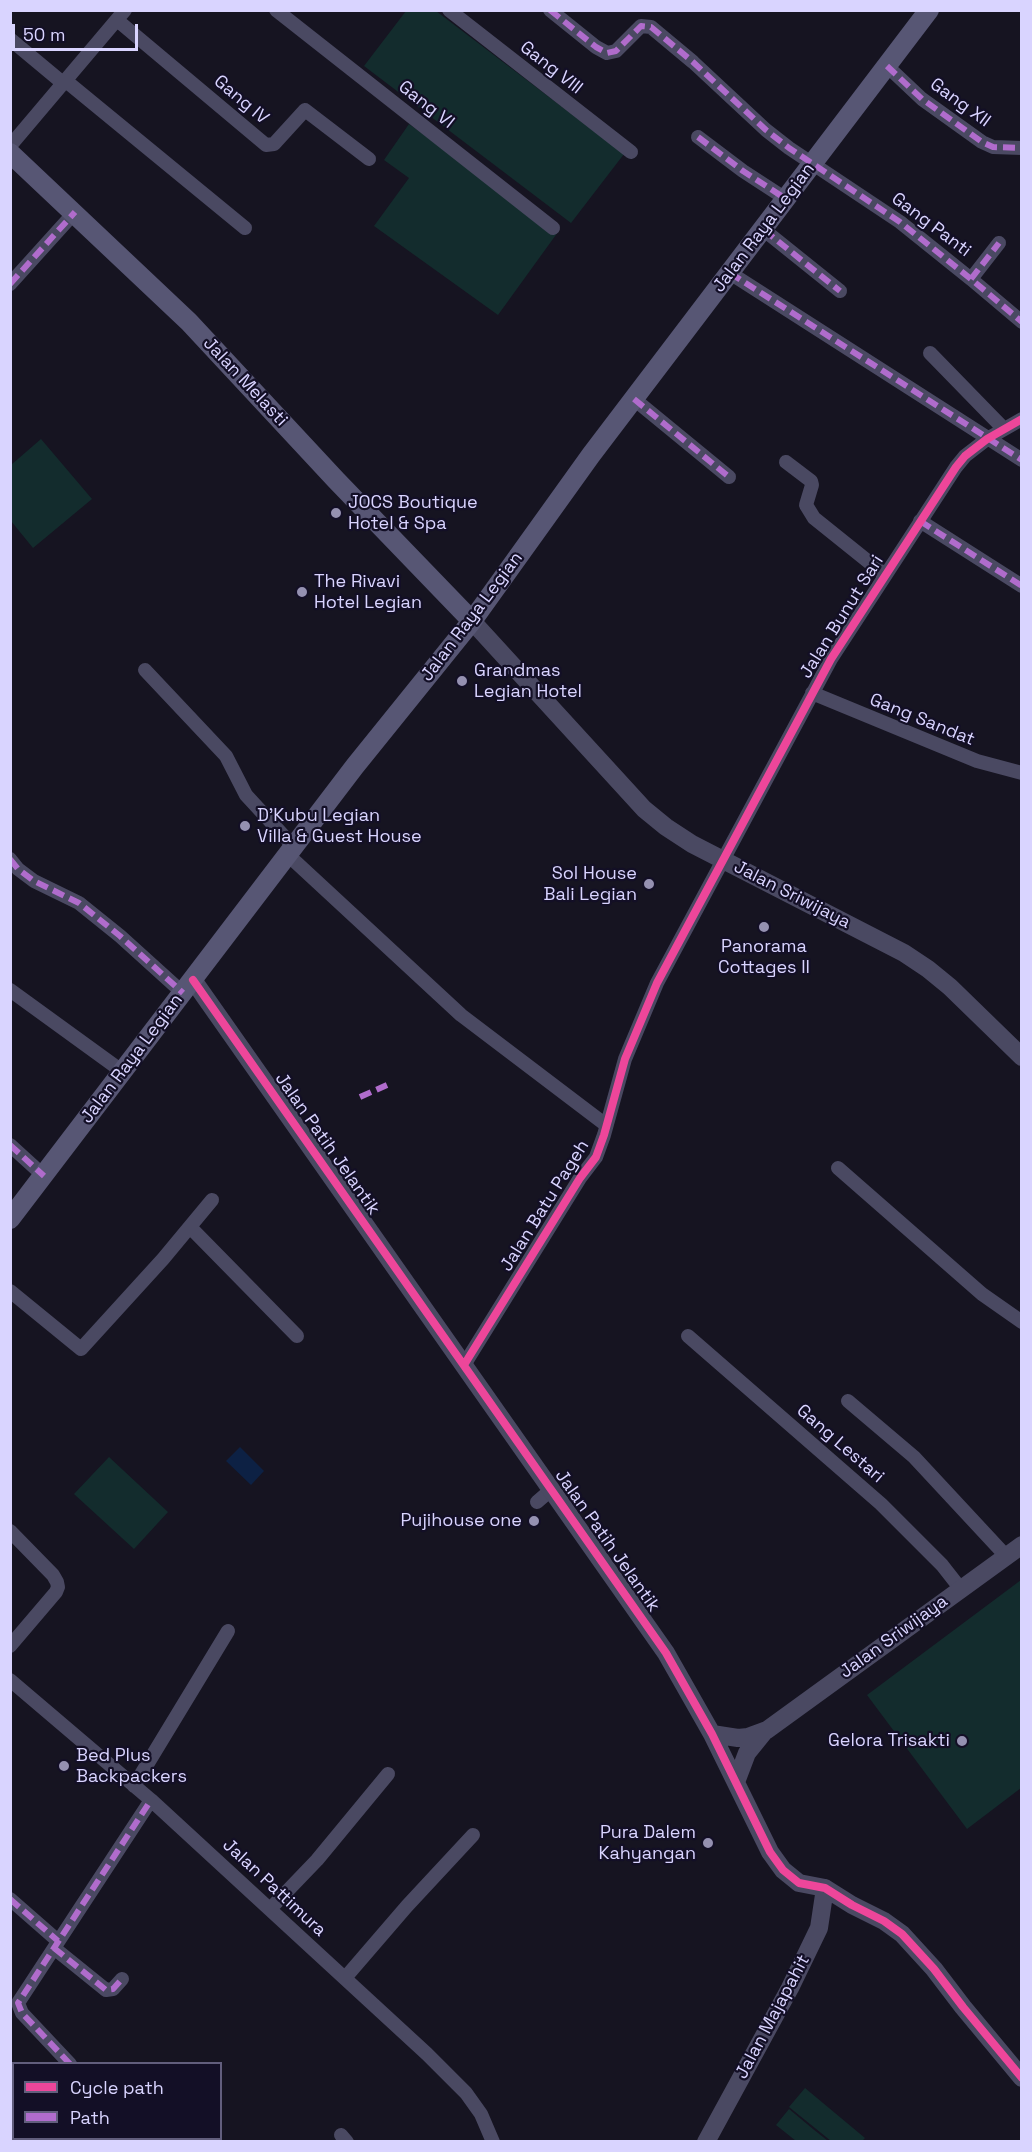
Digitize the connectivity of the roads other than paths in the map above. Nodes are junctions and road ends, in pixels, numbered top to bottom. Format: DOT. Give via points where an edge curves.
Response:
graph roads {
  1 [pos="276,10"];
  2 [pos="450,10"];
  3 [pos="550,10"];
  4 [pos="929,10"];
  5 [pos="121,15"];
  6 [pos="10,39"];
  7 [pos="887,66"];
  8 [pos="65,82"];
  9 [pos="698,137"];
  10 [pos="10,146"];
  11 [pos="1022,148"];
  12 [pos="631,152"];
  13 [pos="10,153"];
  14 [pos="369,159"];
  15 [pos="813,164"];
  16 [pos="786,199"];
  17 [pos="75,212"];
  18 [pos="245,228"];
  19 [pos="552,228"];
  20 [pos="764,230"];
  21 [pos="999,243"];
  22 [pos="730,273"];
  23 [pos="971,279"];
  24 [pos="10,284"];
  25 [pos="840,291"];
  26 [pos="1022,322"];
  27 [pos="930,353"];
  28 [pos="634,399"];
  29 [pos="1022,419"];
  30 [pos="1004,429"];
  31 [pos="987,439"];
  32 [pos="1022,460"];
  33 [pos="786,462"];
  34 [pos="729,477"];
  35 [pos="920,522"];
  36 [pos="885,575"];
  37 [pos="1022,586"];
  38 [pos="471,621"];
  39 [pos="145,670"];
  40 [pos="812,693"];
  41 [pos="1022,773"];
  42 [pos="290,850"];
  43 [pos="10,859"];
  44 [pos="724,860"];
  45 [pos="188,986"];
  46 [pos="10,990"];
  47 [pos="1022,1057"];
  48 [pos="123,1072"];
  49 [pos="606,1125"];
  50 [pos="10,1145"];
  51 [pos="838,1168"];
  52 [pos="44,1176"];
  53 [pos="212,1200"];
  54 [pos="10,1220"];
  55 [pos="190,1227"];
  56 [pos="10,1291"];
  57 [pos="1022,1322"];
  58 [pos="297,1336"];
  59 [pos="688,1336"];
  60 [pos="464,1365"];
  61 [pos="849,1401"];
  62 [pos="552,1489"];
  63 [pos="537,1502"];
  64 [pos="10,1531"];
  65 [pos="1022,1545"];
  66 [pos="1006,1556"];
  67 [pos="960,1588"];
  68 [pos="228,1631"];
  69 [pos="10,1646"];
  70 [pos="10,1680"];
  71 [pos="766,1730"];
  72 [pos="712,1734"];
  73 [pos="388,1774"];
  74 [pos="736,1782"];
  75 [pos="134,1786"];
  76 [pos="152,1800"];
  77 [pos="473,1835"];
  78 [pos="825,1888"];
  79 [pos="10,1899"];
  80 [pos="270,1909"];
  81 [pos="56,1945"];
  82 [pos="122,1978"];
  83 [pos="345,1978"];
  84 [pos="68,2062"];
  85 [pos="1022,2078"];
  86 [pos="492,2142"];
  87 [pos="706,2142"];
  1 -- 19 [label="street, Gang VI"];
  2 -- 12 [label="street, Gang VIII"];
  3 -- 15 [label="street, Gang Panti" via="607,53 616,51 641,26 651,27 766,130"];
  4 -- 7 [label="main road, Jalan Raya Legian"];
  5 -- 8 [label="street"];
  5 -- 14 [label="street, Gang IV" via="266,145 274,144 305,110"];
  6 -- 8 [label="street"];
  7 -- 11 [label="street, Gang XII" via="922,99 982,142 993,147"];
  7 -- 15 [label="main road, Jalan Raya Legian"];
  8 -- 10 [label="street"];
  8 -- 18 [label="street"];
  9 -- 16 [label="street"];
  13 -- 17 [label="main road, Jalan Melasti"];
  15 -- 16 [label="main road, Jalan Raya Legian"];
  15 -- 23 [label="street, Gang Panti" via="900,222"];
  16 -- 20 [label="main road, Jalan Raya Legian"];
  17 -- 24 [label="street"];
  17 -- 38 [label="main road, Jalan Melasti" via="189,322"];
  20 -- 22 [label="main road, Jalan Raya Legian"];
  20 -- 25 [label="street"];
  21 -- 23 [label="street"];
  22 -- 28 [label="main road, Jalan Raya Legian"];
  22 -- 31 [label="street"];
  23 -- 26 [label="street, Gang Panti"];
  27 -- 30 [label="street"];
  28 -- 34 [label="street"];
  28 -- 38 [label="main road, Jalan Raya Legian"];
  29 -- 30 [label="street, Jalan Bunut Sari"];
  30 -- 31 [label="street, Jalan Bunut Sari"];
  31 -- 32 [label="street"];
  31 -- 35 [label="street, Jalan Bunut Sari" via="956,467"];
  33 -- 36 [label="street" via="811,481 806,505 814,518"];
  35 -- 36 [label="street, Jalan Bunut Sari"];
  35 -- 37 [label="street"];
  36 -- 40 [label="street, Jalan Bunut Sari"];
  38 -- 42 [label="main road, Jalan Raya Legian"];
  38 -- 44 [label="street, Jalan Sriwijaya" via="644,809 692,844"];
  39 -- 42 [label="street" via="226,756 246,795"];
  40 -- 41 [label="street, Gang Sandat" via="977,762"];
  40 -- 44 [label="street, Jalan Bunut Sari"];
  42 -- 45 [label="main road, Jalan Raya Legian"];
  42 -- 49 [label="street" via="461,1015"];
  43 -- 45 [label="street" via="34,881 79,903"];
  44 -- 47 [label="street, Jalan Sriwijaya" via="912,959 950,987"];
  44 -- 49 [label="street, Jalan Batu Pageh" via="637,1027"];
  45 -- 48 [label="main road, Jalan Raya Legian"];
  45 -- 60 [label="street, Jalan Patih Jelantik"];
  46 -- 48 [label="street"];
  48 -- 52 [label="main road, Jalan Raya Legian"];
  49 -- 60 [label="street, Jalan Batu Pageh" via="596,1157"];
  50 -- 52 [label="street"];
  51 -- 57 [label="street" via="982,1294"];
  52 -- 54 [label="main road, Jalan Raya Legian"];
  53 -- 55 [label="street"];
  55 -- 56 [label="street" via="81,1349"];
  55 -- 58 [label="street"];
  59 -- 67 [label="street, Gang Lestari" via="881,1504"];
  60 -- 62 [label="street, Jalan Patih Jelantik"];
  61 -- 66 [label="street" via="914,1457"];
  62 -- 63 [label="street"];
  62 -- 72 [label="street, Jalan Patih Jelantik" via="666,1653"];
  64 -- 69 [label="street" via="53,1575 58,1587"];
  65 -- 66 [label="street, Jalan Sriwijaya"];
  66 -- 67 [label="street, Jalan Sriwijaya"];
  67 -- 71 [label="street, Jalan Sriwijaya"];
  68 -- 75 [label="street"];
  70 -- 75 [label="street, Jalan Pattimura"];
  71 -- 72 [label="street, Jalan Sriwijaya" via="738,1738"];
  71 -- 74 [label="street, Jalan Sriwijaya" via="747,1753"];
  72 -- 74 [label="street, Jalan Patih Jelantik"];
  73 -- 80 [label="street" via="317,1860"];
  74 -- 78 [label="street, Jalan Patih Jelantik" via="783,1870 799,1883"];
  75 -- 76 [label="street, Jalan Pattimura"];
  76 -- 80 [label="street, Jalan Pattimura"];
  76 -- 81 [label="street"];
  77 -- 83 [label="street"];
  78 -- 85 [label="street, Jalan Patih Jelantik" via="902,1934"];
  78 -- 87 [label="street, Jalan Majapahit" via="819,1928"];
  79 -- 81 [label="street"];
  80 -- 83 [label="street, Jalan Pattimura"];
  81 -- 82 [label="street" via="106,1990 113,1989"];
  81 -- 84 [label="street" via="18,2007"];
  83 -- 86 [label="street, Jalan Pattimura" via="466,2093 481,2114"];
}
